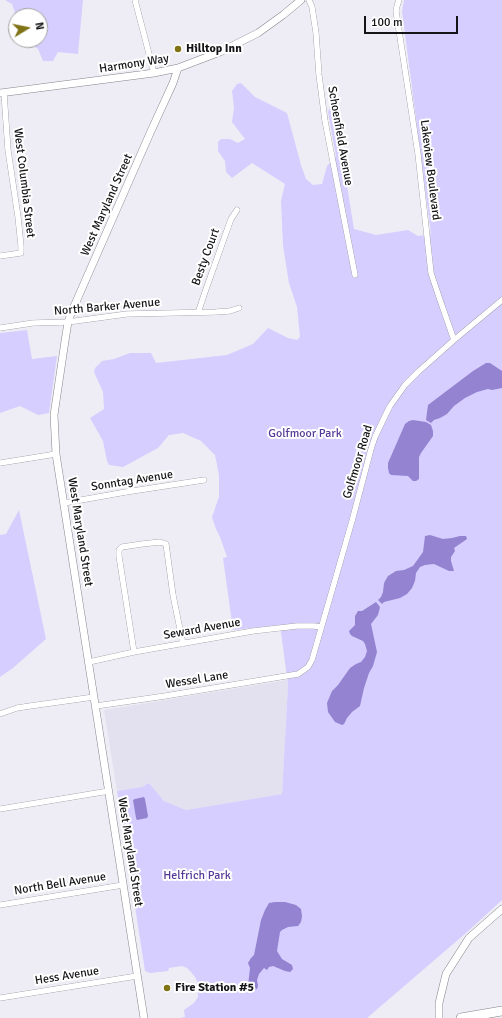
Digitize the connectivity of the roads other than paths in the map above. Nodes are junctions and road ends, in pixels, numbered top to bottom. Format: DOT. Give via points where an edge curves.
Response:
graph roads {
  1 [pos="135,0"];
  2 [pos="301,0"];
  3 [pos="308,0"];
  4 [pos="399,0"];
  5 [pos="178,68"];
  6 [pos="154,73"];
  7 [pos="2,93"];
  8 [pos="237,210"];
  9 [pos="0,256"];
  10 [pos="355,275"];
  11 [pos="502,300"];
  12 [pos="239,308"];
  13 [pos="198,313"];
  14 [pos="68,322"];
  15 [pos="0,328"];
  16 [pos="454,340"];
  17 [pos="56,454"];
  18 [pos="0,463"];
  19 [pos="204,480"];
  20 [pos="64,503"];
  21 [pos="321,627"];
  22 [pos="183,644"];
  23 [pos="134,652"];
  24 [pos="89,662"];
  25 [pos="301,672"];
  26 [pos="94,696"];
  27 [pos="96,706"];
  28 [pos="0,714"];
  29 [pos="109,791"];
  30 [pos="0,809"];
  31 [pos="123,885"];
  32 [pos="0,905"];
  33 [pos="502,909"];
  34 [pos="137,976"];
  35 [pos="0,998"];
  36 [pos="502,1011"];
  37 [pos="144,1018"];
  38 [pos="439,1018"];
  39 [pos="461,1018"];
  1 -- 6 [label="street"];
  2 -- 5 [label="street, Harmony Way" via="258,33 220,52"];
  3 -- 10 [label="street, Schoenfield Avenue" via="316,27 325,121"];
  4 -- 16 [label="street, Lakeview Boulevard" via="396,11 418,154 431,273"];
  5 -- 6 [label="street, Harmony Way"];
  5 -- 14 [label="street, West Maryland Street"];
  6 -- 7 [label="street, Harmony Way"];
  7 -- 9 [label="street, West Columbia Street" via="21,252"];
  8 -- 13 [label="street, Besty Court" via="231,219"];
  11 -- 16 [label="street, Golfmoor Road"];
  12 -- 13 [label="street, North Barker Avenue" via="230,312"];
  13 -- 14 [label="street, North Barker Avenue" via="127,314"];
  14 -- 15 [label="street, North Barker Avenue"];
  14 -- 17 [label="street, West Maryland Street" via="54,415"];
  16 -- 21 [label="street, Golfmoor Road" via="405,385 390,406 375,437"];
  17 -- 18 [label="street"];
  17 -- 20 [label="street, West Maryland Street"];
  19 -- 20 [label="street, Sonntag Avenue"];
  20 -- 24 [label="street, West Maryland Street"];
  21 -- 22 [label="street, Seward Avenue" via="296,626"];
  21 -- 25 [label="street, Golfmoor Road" via="312,660"];
  22 -- 23 [label="street, Seward Avenue"];
  22 -- 23 [label="street" via="166,544 160,542 122,547 119,556"];
  23 -- 24 [label="street, Seward Avenue"];
  24 -- 26 [label="street, West Maryland Street"];
  25 -- 27 [label="street, Wessel Lane"];
  26 -- 27 [label="street, West Maryland Street"];
  26 -- 28 [label="street" via="17,708"];
  27 -- 29 [label="street, West Maryland Street"];
  29 -- 30 [label="street"];
  29 -- 31 [label="street, West Maryland Street"];
  31 -- 32 [label="street, North Bell Avenue"];
  31 -- 34 [label="street, West Maryland Street"];
  33 -- 38 [label="street" via="469,938 446,974 439,1003"];
  34 -- 35 [label="street, Hess Avenue"];
  34 -- 37 [label="street, West Maryland Street"];
  36 -- 39 [label="main road"];
}
